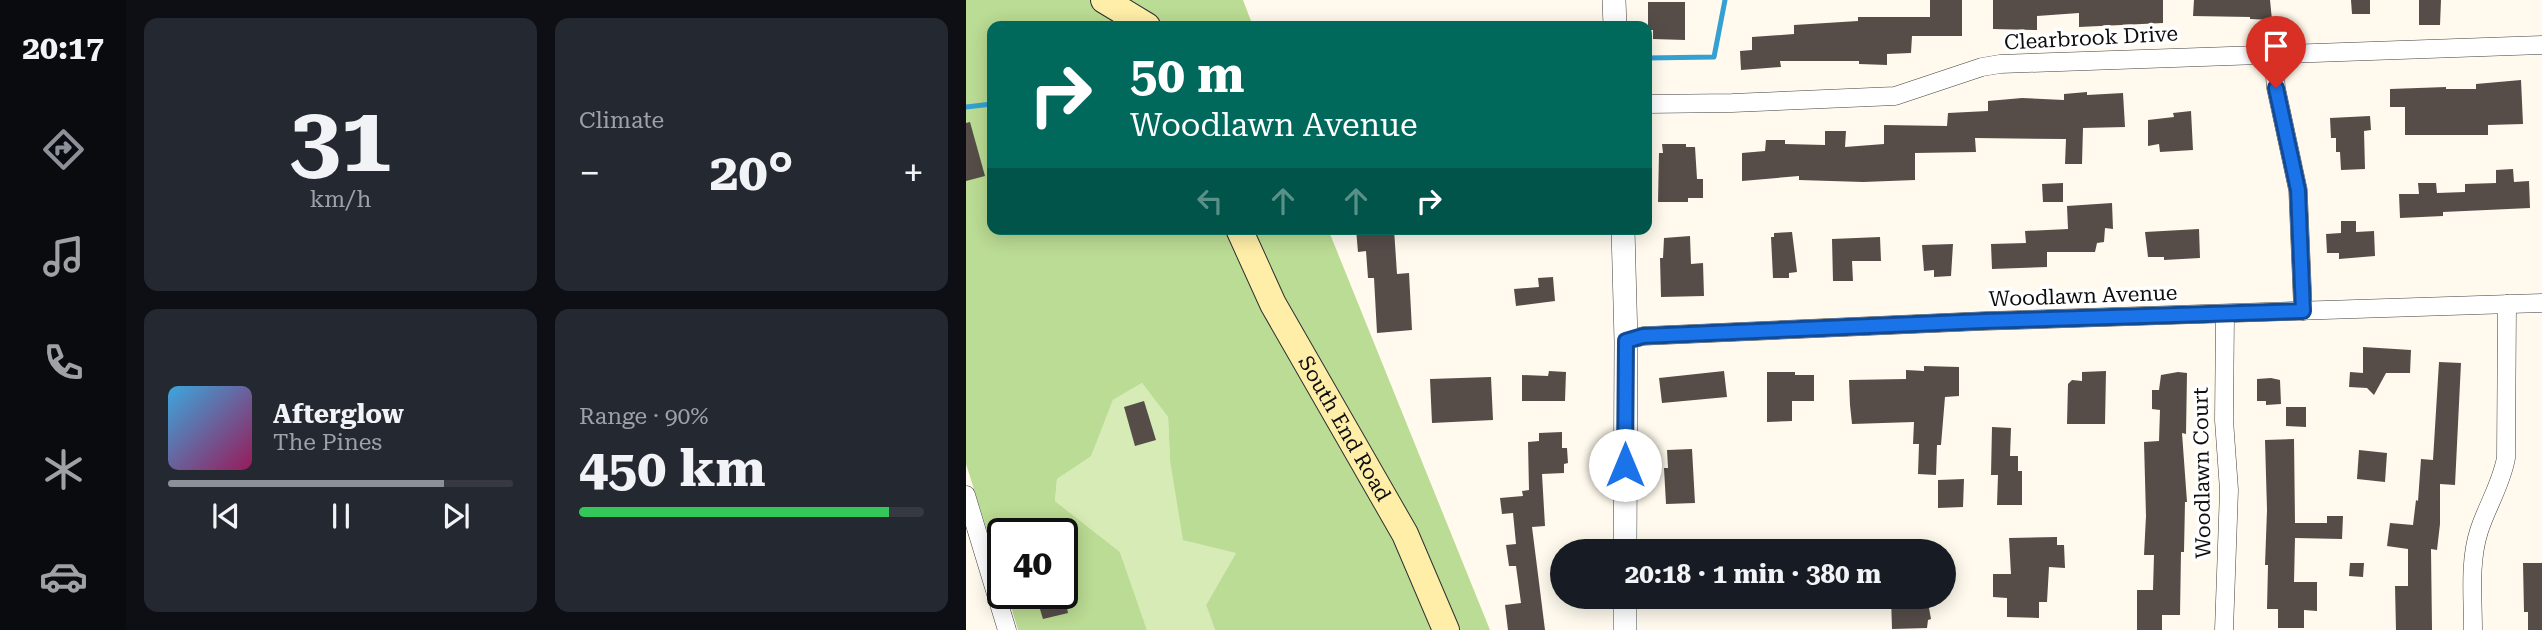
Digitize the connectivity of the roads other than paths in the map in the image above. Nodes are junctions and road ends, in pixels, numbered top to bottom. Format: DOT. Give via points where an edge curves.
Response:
graph roads {
  1 [pos="1104,0"];
  2 [pos="1614,0"];
  3 [pos="1139,21"];
  4 [pos="1615,21"];
  5 [pos="2542,45"];
  6 [pos="2273,53"];
  7 [pos="1652,103"];
  8 [pos="1242,235"];
  9 [pos="1623,235"];
  10 [pos="2542,303"];
  11 [pos="2507,304"];
  12 [pos="2303,311"];
  13 [pos="2225,315"];
  14 [pos="1626,341"];
  15 [pos="966,495"];
  16 [pos="1625,539"];
  17 [pos="1625,609"];
  18 [pos="1007,630"];
  19 [pos="1446,630"];
  20 [pos="1625,630"];
  21 [pos="2224,630"];
  22 [pos="2473,630"];
  1 -- 3 [label="main road"];
  2 -- 4 [label="street"];
  5 -- 6 [label="street, Clearbrook Drive"];
  6 -- 7 [label="street, Clearbrook Drive" via="2000,64 1905,94 1881,97"];
  6 -- 12 [label="street" via="2298,190"];
  8 -- 19 [label="main road, South End Road" via="1273,303 1405,534"];
  9 -- 14 [label="street"];
  10 -- 11 [label="street, Woodlawn Avenue"];
  11 -- 12 [label="street, Woodlawn Avenue"];
  11 -- 22 [label="street" via="2505,458 2474,551"];
  12 -- 13 [label="street, Woodlawn Avenue"];
  13 -- 14 [label="street, Woodlawn Avenue" via="1643,336"];
  13 -- 21 [label="street, Woodlawn Court" via="2229,490"];
  14 -- 16 [label="street"];
  15 -- 18 [label="street"];
  17 -- 20 [label="street"];
}
